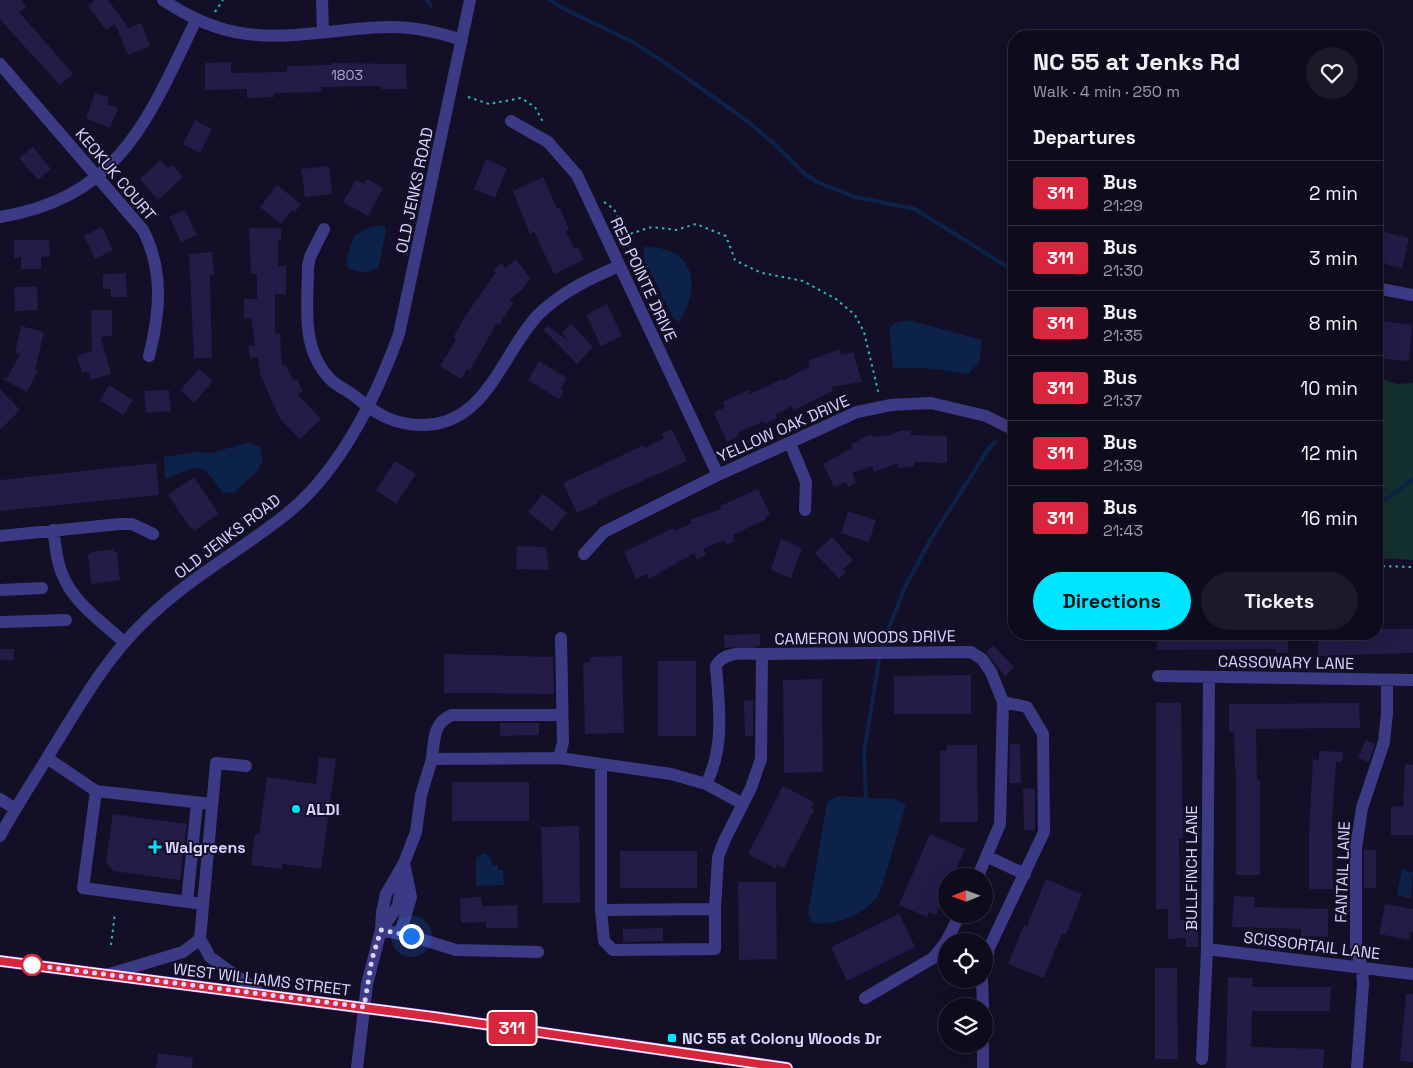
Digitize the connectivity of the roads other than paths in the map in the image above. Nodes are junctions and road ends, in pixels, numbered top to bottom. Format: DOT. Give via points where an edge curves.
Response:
graph roads {
  1 [pos="163,0"];
  2 [pos="322,0"];
  3 [pos="470,0"];
  4 [pos="196,20"];
  5 [pos="323,32"];
  6 [pos="462,40"];
  7 [pos="0,64"];
  8 [pos="511,121"];
  9 [pos="98,176"];
  10 [pos="0,217"];
  11 [pos="324,229"];
  12 [pos="619,266"];
  13 [pos="1383,289"];
  14 [pos="1413,295"];
  15 [pos="149,356"];
  16 [pos="368,408"];
  17 [pos="1008,427"];
  18 [pos="790,443"];
  19 [pos="718,476"];
  20 [pos="805,510"];
  21 [pos="53,530"];
  22 [pos="153,534"];
  23 [pos="0,536"];
  24 [pos="584,554"];
  25 [pos="42,588"];
  26 [pos="0,590"];
  27 [pos="66,620"];
  28 [pos="0,622"];
  29 [pos="561,638"];
  30 [pos="124,642"];
  31 [pos="762,654"];
  32 [pos="1158,676"];
  33 [pos="1209,676"];
  34 [pos="1387,680"];
  35 [pos="1413,680"];
  36 [pos="1002,702"];
  37 [pos="562,715"];
  38 [pos="47,758"];
  39 [pos="559,758"];
  40 [pos="432,759"];
  41 [pos="601,765"];
  42 [pos="246,766"];
  43 [pos="706,784"];
  44 [pos="96,791"];
  45 [pos="0,799"];
  46 [pos="197,802"];
  47 [pos="211,804"];
  48 [pos="742,804"];
  49 [pos="15,809"];
  50 [pos="0,836"];
  51 [pos="988,857"];
  52 [pos="404,863"];
  53 [pos="982,868"];
  54 [pos="1025,874"];
  55 [pos="186,902"];
  56 [pos="203,904"];
  57 [pos="601,910"];
  58 [pos="715,910"];
  59 [pos="956,923"];
  60 [pos="381,930"];
  61 [pos="400,934"];
  62 [pos="200,938"];
  63 [pos="993,940"];
  64 [pos="1207,949"];
  65 [pos="538,952"];
  66 [pos="0,961"];
  67 [pos="1362,968"];
  68 [pos="1413,974"];
  69 [pos="106,976"];
  70 [pos="264,996"];
  71 [pos="865,998"];
  72 [pos="364,1007"];
  73 [pos="983,1053"];
  74 [pos="1202,1059"];
  75 [pos="737,1065"];
  76 [pos="357,1068"];
  77 [pos="787,1068"];
  78 [pos="983,1068"];
  79 [pos="1357,1068"];
  1 -- 4 [label="street"];
  2 -- 5 [label="street"];
  3 -- 6 [label="street, OLD JENKS ROAD"];
  4 -- 5 [label="street" via="249,34"];
  4 -- 9 [label="street" via="149,115 133,140"];
  5 -- 6 [label="street" via="419,28"];
  6 -- 16 [label="street, OLD JENKS ROAD" via="399,334"];
  7 -- 9 [label="street, KEOKUK COURT"];
  8 -- 12 [label="street, RED POINTE DRIVE" via="548,142 568,162 597,215"];
  9 -- 10 [label="street" via="50,203"];
  9 -- 15 [label="street, KEOKUK COURT" via="143,230 155,258 158,312"];
  11 -- 16 [label="street" via="308,267 310,345 321,369 330,379"];
  12 -- 16 [label="street" via="574,287 551,303 528,327 476,403 453,418 427,425 404,424 382,417"];
  12 -- 19 [label="street, RED POINTE DRIVE"];
  13 -- 14 [label="street"];
  16 -- 30 [label="street, OLD JENKS ROAD" via="346,445 317,482 282,518 192,582 146,619"];
  17 -- 18 [label="street, YELLOW OAK DRIVE" via="986,416 954,407 931,403 902,404 857,412"];
  18 -- 19 [label="street, YELLOW OAK DRIVE"];
  18 -- 20 [label="street" via="806,482"];
  19 -- 24 [label="street, YELLOW OAK DRIVE" via="604,532"];
  21 -- 22 [label="street" via="132,524"];
  21 -- 23 [label="street"];
  21 -- 30 [label="street" via="58,563 67,585 78,600"];
  25 -- 26 [label="street"];
  27 -- 28 [label="street"];
  29 -- 37 [label="street"];
  30 -- 38 [label="street, OLD JENKS ROAD" via="92,685"];
  31 -- 36 [label="street, CAMERON WOODS DRIVE" via="971,652 982,659 991,672"];
  31 -- 43 [label="street" via="724,656 716,666 718,749 715,768"];
  31 -- 48 [label="street, CAMERON WOODS DRIVE" via="761,759"];
  32 -- 33 [label="street, CASSOWARY LANE"];
  33 -- 34 [label="street, CASSOWARY LANE"];
  33 -- 64 [label="street, BULLFINCH LANE"];
  34 -- 35 [label="street, CASSOWARY LANE"];
  34 -- 67 [label="street, FANTAIL LANE" via="1384,742 1362,808 1356,848 1356,948"];
  36 -- 51 [label="street, CAMERON WOODS DRIVE" via="1000,824"];
  36 -- 54 [label="street" via="1028,707 1043,734 1044,832"];
  37 -- 39 [label="street" via="563,742"];
  37 -- 40 [label="street" via="452,715 439,724 434,736"];
  38 -- 44 [label="street"];
  38 -- 49 [label="street, OLD JENKS ROAD"];
  39 -- 40 [label="street"];
  39 -- 41 [label="street"];
  40 -- 52 [label="street" via="421,795 416,832"];
  41 -- 43 [label="street" via="671,774"];
  41 -- 57 [label="street"];
  42 -- 47 [label="street" via="216,762"];
  43 -- 48 [label="street"];
  44 -- 46 [label="street"];
  44 -- 55 [label="street" via="83,888"];
  45 -- 49 [label="street"];
  46 -- 47 [label="street"];
  46 -- 55 [label="street"];
  47 -- 56 [label="street"];
  48 -- 58 [label="street, CAMERON WOODS DRIVE" via="718,857"];
  49 -- 50 [label="street, OLD JENKS ROAD"];
  51 -- 53 [label="street, CAMERON WOODS DRIVE"];
  51 -- 54 [label="street"];
  52 -- 60 [label="street" via="398,906"];
  52 -- 61 [label="street" via="412,897"];
  54 -- 63 [label="street"];
  55 -- 56 [label="street"];
  56 -- 62 [label="street"];
  57 -- 58 [label="street"];
  57 -- 58 [label="street, CAMERON WOODS DRIVE" via="604,941 613,950 622,950 715,949"];
  59 -- 71 [label="street" via="933,958"];
  60 -- 61 [label="street"];
  60 -- 72 [label="street" via="372,959"];
  61 -- 65 [label="street" via="456,950"];
  62 -- 69 [label="street" via="182,952"];
  62 -- 70 [label="street" via="210,958"];
  64 -- 67 [label="street, SCISSORTAIL LANE"];
  64 -- 74 [label="street, BULLFINCH LANE"];
  66 -- 69 [label="main road, WEST WILLIAMS STREET"];
  67 -- 68 [label="street, SCISSORTAIL LANE"];
  67 -- 79 [label="street, FANTAIL LANE"];
  69 -- 70 [label="main road, WEST WILLIAMS STREET"];
  70 -- 72 [label="main road, WEST WILLIAMS STREET"];
  72 -- 75 [label="main road, WEST WILLIAMS STREET"];
  72 -- 76 [label="street"];
  73 -- 78 [label="street"];
  75 -- 77 [label="main road, WEST WILLIAMS STREET"];
}
